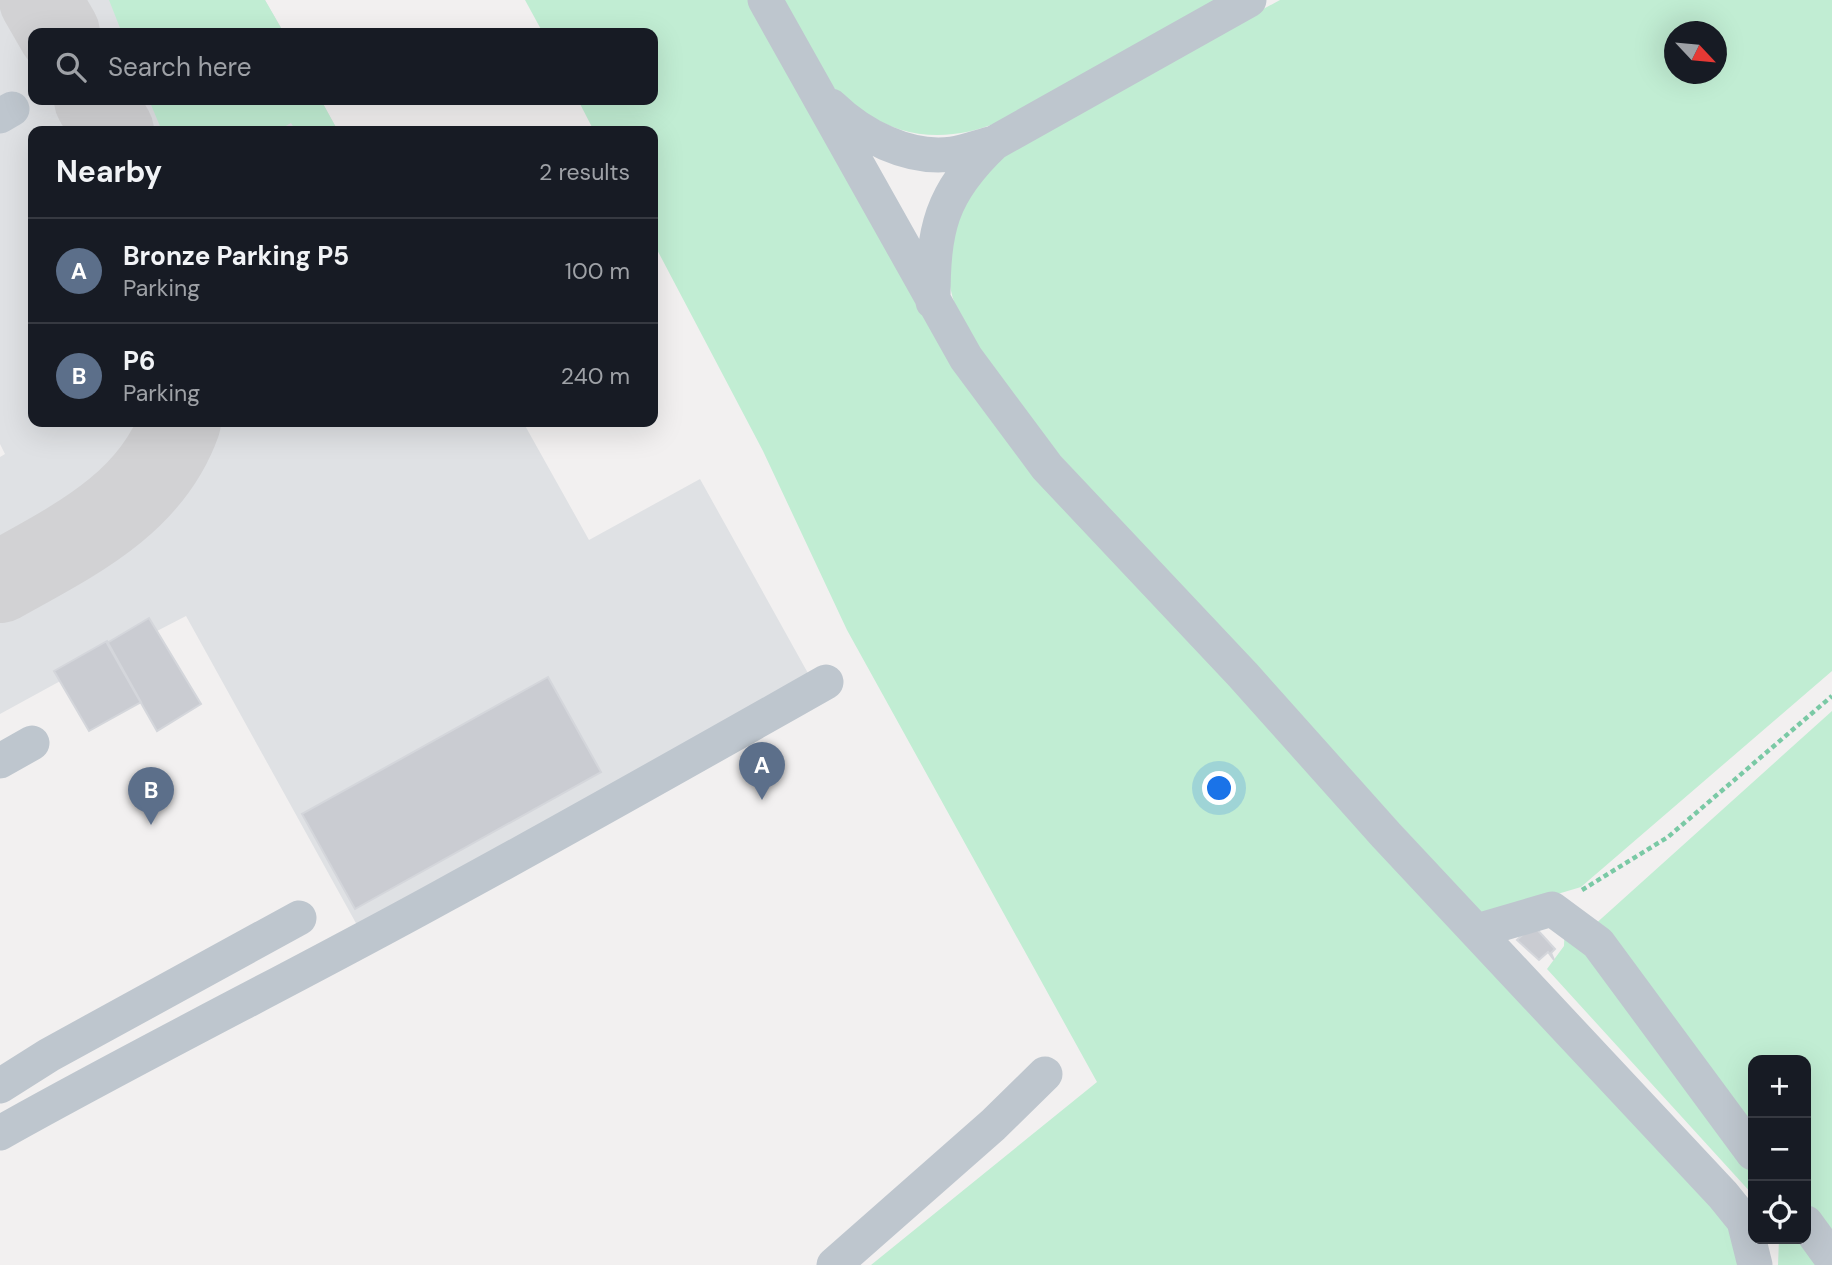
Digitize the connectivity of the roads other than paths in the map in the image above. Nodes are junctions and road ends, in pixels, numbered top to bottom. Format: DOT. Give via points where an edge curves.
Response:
graph roads {
  1 [pos="765,0"];
  2 [pos="1249,0"];
  3 [pos="815,91"];
  4 [pos="994,143"];
  5 [pos="933,302"];
  6 [pos="826,682"];
  7 [pos="32,743"];
  8 [pos="0,761"];
  9 [pos="299,918"];
  10 [pos="1478,932"];
  11 [pos="1045,1073"];
  12 [pos="0,1086"];
  13 [pos="0,1133"];
  14 [pos="1748,1146"];
  15 [pos="1811,1230"];
  16 [pos="1832,1259"];
  17 [pos="834,1265"];
  18 [pos="1755,1265"];
  1 -- 3 [label="lane"];
  2 -- 4 [label="lane"];
  3 -- 4 [label="lane" via="853,127 901,149 950,154"];
  3 -- 5 [label="lane"];
  4 -- 5 [label="lane" via="965,171 945,207 933,256"];
  5 -- 10 [label="lane" via="966,358 1047,467"];
  6 -- 13 [label="lane" via="445,895"];
  7 -- 8 [label="lane"];
  9 -- 12 [label="lane"];
  10 -- 14 [label="lane" via="1552,909 1598,943"];
  10 -- 18 [label="lane" via="1723,1195 1744,1221"];
  11 -- 17 [label="lane"];
  15 -- 16 [label="lane"];
}
